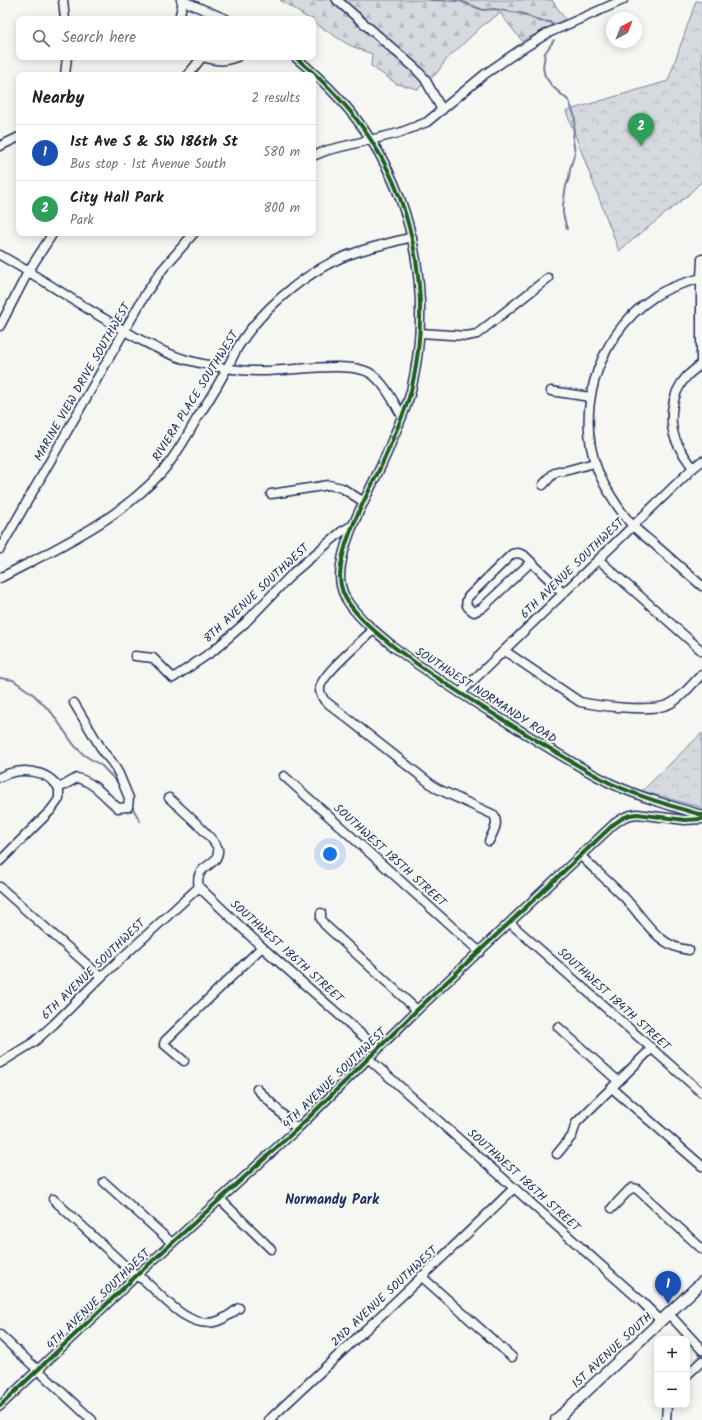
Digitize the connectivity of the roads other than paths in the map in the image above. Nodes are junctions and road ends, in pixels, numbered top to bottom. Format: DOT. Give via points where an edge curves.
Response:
graph roads {
  1 [pos="63,0"];
  2 [pos="337,0"];
  3 [pos="620,0"];
  4 [pos="182,1"];
  5 [pos="65,16"];
  6 [pos="180,16"];
  7 [pos="219,16"];
  8 [pos="67,60"];
  9 [pos="200,60"];
  10 [pos="215,60"];
  11 [pos="229,60"];
  12 [pos="299,60"];
  13 [pos="65,72"];
  14 [pos="190,72"];
  15 [pos="314,72"];
  16 [pos="316,74"];
  17 [pos="442,110"];
  18 [pos="16,138"];
  19 [pos="371,139"];
  20 [pos="0,146"];
  21 [pos="316,155"];
  22 [pos="50,236"];
  23 [pos="191,236"];
  24 [pos="412,237"];
  25 [pos="0,255"];
  26 [pos="702,259"];
  27 [pos="28,272"];
  28 [pos="548,278"];
  29 [pos="701,278"];
  30 [pos="0,326"];
  31 [pos="124,331"];
  32 [pos="420,333"];
  33 [pos="702,364"];
  34 [pos="227,368"];
  35 [pos="550,391"];
  36 [pos="590,397"];
  37 [pos="402,416"];
  38 [pos="702,461"];
  39 [pos="594,463"];
  40 [pos="693,468"];
  41 [pos="543,485"];
  42 [pos="271,494"];
  43 [pos="364,502"];
  44 [pos="353,525"];
  45 [pos="633,526"];
  46 [pos="0,549"];
  47 [pos="599,560"];
  48 [pos="532,562"];
  49 [pos="702,574"];
  50 [pos="0,578"];
  51 [pos="695,580"];
  52 [pos="702,586"];
  53 [pos="563,593"];
  54 [pos="373,630"];
  55 [pos="505,651"];
  56 [pos="702,651"];
  57 [pos="135,656"];
  58 [pos="702,674"];
  59 [pos="460,693"];
  60 [pos="74,703"];
  61 [pos="284,776"];
  62 [pos="0,777"];
  63 [pos="60,788"];
  64 [pos="169,798"];
  65 [pos="702,815"];
  66 [pos="702,819"];
  67 [pos="489,841"];
  68 [pos="581,856"];
  69 [pos="0,861"];
  70 [pos="198,886"];
  71 [pos="0,887"];
  72 [pos="321,913"];
  73 [pos="510,923"];
  74 [pos="262,947"];
  75 [pos="690,950"];
  76 [pos="480,952"];
  77 [pos="101,977"];
  78 [pos="417,1010"];
  79 [pos="558,1027"];
  80 [pos="652,1048"];
  81 [pos="378,1049"];
  82 [pos="369,1058"];
  83 [pos="184,1061"];
  84 [pos="0,1063"];
  85 [pos="618,1081"];
  86 [pos="612,1088"];
  87 [pos="257,1089"];
  88 [pos="702,1093"];
  89 [pos="297,1129"];
  90 [pos="557,1154"];
  91 [pos="702,1166"];
  92 [pos="104,1182"];
  93 [pos="514,1188"];
  94 [pos="52,1199"];
  95 [pos="220,1199"];
  96 [pos="612,1208"];
  97 [pos="172,1243"];
  98 [pos="271,1249"];
  99 [pos="702,1249"];
  100 [pos="136,1276"];
  101 [pos="421,1276"];
  102 [pos="702,1282"];
  103 [pos="239,1308"];
  104 [pos="669,1314"];
  105 [pos="661,1321"];
  106 [pos="0,1336"];
  107 [pos="702,1350"];
  108 [pos="512,1357"];
  109 [pos="702,1361"];
  110 [pos="38,1370"];
  111 [pos="690,1372"];
  112 [pos="0,1406"];
  113 [pos="667,1408"];
  114 [pos="92,1420"];
  115 [pos="269,1420"];
  116 [pos="556,1420"];
  117 [pos="666,1420"];
  1 -- 5 [label="street"];
  2 -- 17 [label="street" via="415,68 425,79"];
  3 -- 17 [label="street" via="548,33 517,52 485,74"];
  4 -- 6 [label="street"];
  4 -- 7 [label="street"];
  8 -- 13 [label="street"];
  9 -- 14 [label="street"];
  10 -- 11 [label="street"];
  12 -- 15 [label="street, SOUTHWEST NORMANDY ROAD"];
  16 -- 19 [label="street, SOUTHWEST NORMANDY ROAD" via="339,98"];
  17 -- 19 [label="street" via="417,127"];
  18 -- 20 [label="street"];
  19 -- 21 [label="street"];
  19 -- 24 [label="street, SOUTHWEST NORMANDY ROAD" via="401,201"];
  22 -- 27 [label="street"];
  23 -- 31 [label="street, MARINE VIEW DRIVE SOUTHWEST" via="162,270"];
  24 -- 32 [label="street, SOUTHWEST NORMANDY ROAD" via="419,278"];
  24 -- 34 [label="street, RIVIERA PLACE SOUTHWEST" via="356,252 326,266 293,287 253,325"];
  25 -- 27 [label="street"];
  26 -- 29 [label="street"];
  27 -- 30 [label="street"];
  27 -- 31 [label="street"];
  28 -- 32 [label="street" via="477,334 467,336"];
  29 -- 33 [label="street"];
  29 -- 36 [label="street" via="673,287 654,297 626,322 604,355"];
  31 -- 34 [label="street" via="186,359"];
  31 -- 46 [label="street, MARINE VIEW DRIVE SOUTHWEST"];
  32 -- 37 [label="street, SOUTHWEST NORMANDY ROAD" via="411,392"];
  33 -- 40 [label="street" via="686,377 673,402 674,432 678,446"];
  34 -- 37 [label="street" via="259,371 357,368 384,386"];
  34 -- 50 [label="street, RIVIERA PLACE SOUTHWEST" via="183,442 151,484 77,538"];
  35 -- 36 [label="street"];
  36 -- 39 [label="street" via="588,424"];
  37 -- 43 [label="street, SOUTHWEST NORMANDY ROAD" via="387,455"];
  38 -- 40 [label="street, 6TH AVENUE SOUTHWEST"];
  39 -- 41 [label="street" via="558,471"];
  39 -- 45 [label="street" via="604,484"];
  40 -- 45 [label="street, 6TH AVENUE SOUTHWEST"];
  42 -- 43 [label="street" via="329,485 342,488"];
  43 -- 44 [label="street, SOUTHWEST NORMANDY ROAD"];
  44 -- 54 [label="street, SOUTHWEST NORMANDY ROAD" via="342,561 342,590 348,603"];
  44 -- 57 [label="street, 8TH AVENUE SOUTHWEST" via="341,532 294,572 245,623 213,651 173,678 153,658"];
  45 -- 47 [label="street, 6TH AVENUE SOUTHWEST"];
  45 -- 51 [label="street"];
  47 -- 53 [label="street, 6TH AVENUE SOUTHWEST"];
  47 -- 56 [label="street"];
  48 -- 48 [label="street" via="524,555 512,554 468,597 468,607 474,612 482,608"];
  48 -- 53 [label="street"];
  49 -- 51 [label="street"];
  51 -- 52 [label="street"];
  53 -- 55 [label="street, 6TH AVENUE SOUTHWEST"];
  54 -- 59 [label="street, SOUTHWEST NORMANDY ROAD" via="413,662"];
  54 -- 67 [label="street" via="325,676 319,689 324,700 436,788 494,815 496,826"];
  55 -- 58 [label="street" via="580,702 592,704 627,707 667,705 676,700"];
  55 -- 59 [label="street, 6TH AVENUE SOUTHWEST"];
  59 -- 65 [label="street, SOUTHWEST NORMANDY ROAD" via="611,783 658,803"];
  60 -- 63 [label="street" via="119,774 129,798 128,807 118,808 85,780 77,778"];
  61 -- 76 [label="street, SOUTHWEST 185TH STREET"];
  62 -- 63 [label="street" via="16,771 31,772 42,775"];
  63 -- 69 [label="street" via="59,799 51,810"];
  64 -- 70 [label="street" via="212,839 218,848 213,862 198,875"];
  66 -- 68 [label="street, 4TH AVENUE SOUTHWEST" via="629,815 614,824"];
  68 -- 73 [label="street, 4TH AVENUE SOUTHWEST"];
  68 -- 75 [label="street" via="625,898 650,929 669,945"];
  70 -- 74 [label="street, SOUTHWEST 186TH STREET"];
  70 -- 77 [label="street, 6TH AVENUE SOUTHWEST"];
  71 -- 77 [label="street"];
  72 -- 78 [label="street" via="324,924"];
  73 -- 76 [label="street, 4TH AVENUE SOUTHWEST"];
  73 -- 80 [label="street, SOUTHWEST 184TH STREET"];
  74 -- 81 [label="street, SOUTHWEST 186TH STREET"];
  74 -- 83 [label="street" via="164,1041 164,1044"];
  76 -- 78 [label="street, 4TH AVENUE SOUTHWEST"];
  77 -- 84 [label="street, 6TH AVENUE SOUTHWEST" via="34,1042"];
  78 -- 81 [label="street, 4TH AVENUE SOUTHWEST"];
  79 -- 85 [label="street"];
  80 -- 85 [label="street"];
  80 -- 88 [label="street, SOUTHWEST 184TH STREET"];
  81 -- 82 [label="street, 4TH AVENUE SOUTHWEST"];
  82 -- 89 [label="street, 4TH AVENUE SOUTHWEST"];
  82 -- 93 [label="street, SOUTHWEST 186TH STREET"];
  85 -- 86 [label="street"];
  86 -- 90 [label="street" via="576,1122 572,1136"];
  86 -- 91 [label="street"];
  87 -- 89 [label="street"];
  89 -- 95 [label="street, 4TH AVENUE SOUTHWEST"];
  92 -- 97 [label="street"];
  93 -- 101 [label="street, 2ND AVENUE SOUTHWEST" via="450,1252"];
  93 -- 105 [label="street, SOUTHWEST 186TH STREET"];
  94 -- 100 [label="street"];
  95 -- 97 [label="street, 4TH AVENUE SOUTHWEST"];
  95 -- 98 [label="street"];
  96 -- 99 [label="street" via="629,1190 637,1189"];
  97 -- 100 [label="street, 4TH AVENUE SOUTHWEST"];
  100 -- 103 [label="street" via="144,1280 183,1315 195,1321 218,1321"];
  100 -- 110 [label="street, 4TH AVENUE SOUTHWEST"];
  101 -- 108 [label="street"];
  101 -- 115 [label="street, 2ND AVENUE SOUTHWEST"];
  102 -- 104 [label="main road, 1ST AVENUE SOUTH"];
  104 -- 105 [label="main road, 1ST AVENUE SOUTH"];
  104 -- 107 [label="street"];
  105 -- 116 [label="main road, 1ST AVENUE SOUTH"];
  106 -- 110 [label="street"];
  109 -- 111 [label="street"];
  110 -- 112 [label="street, 4TH AVENUE SOUTHWEST"];
  110 -- 114 [label="street"];
  113 -- 117 [label="street"];
}
